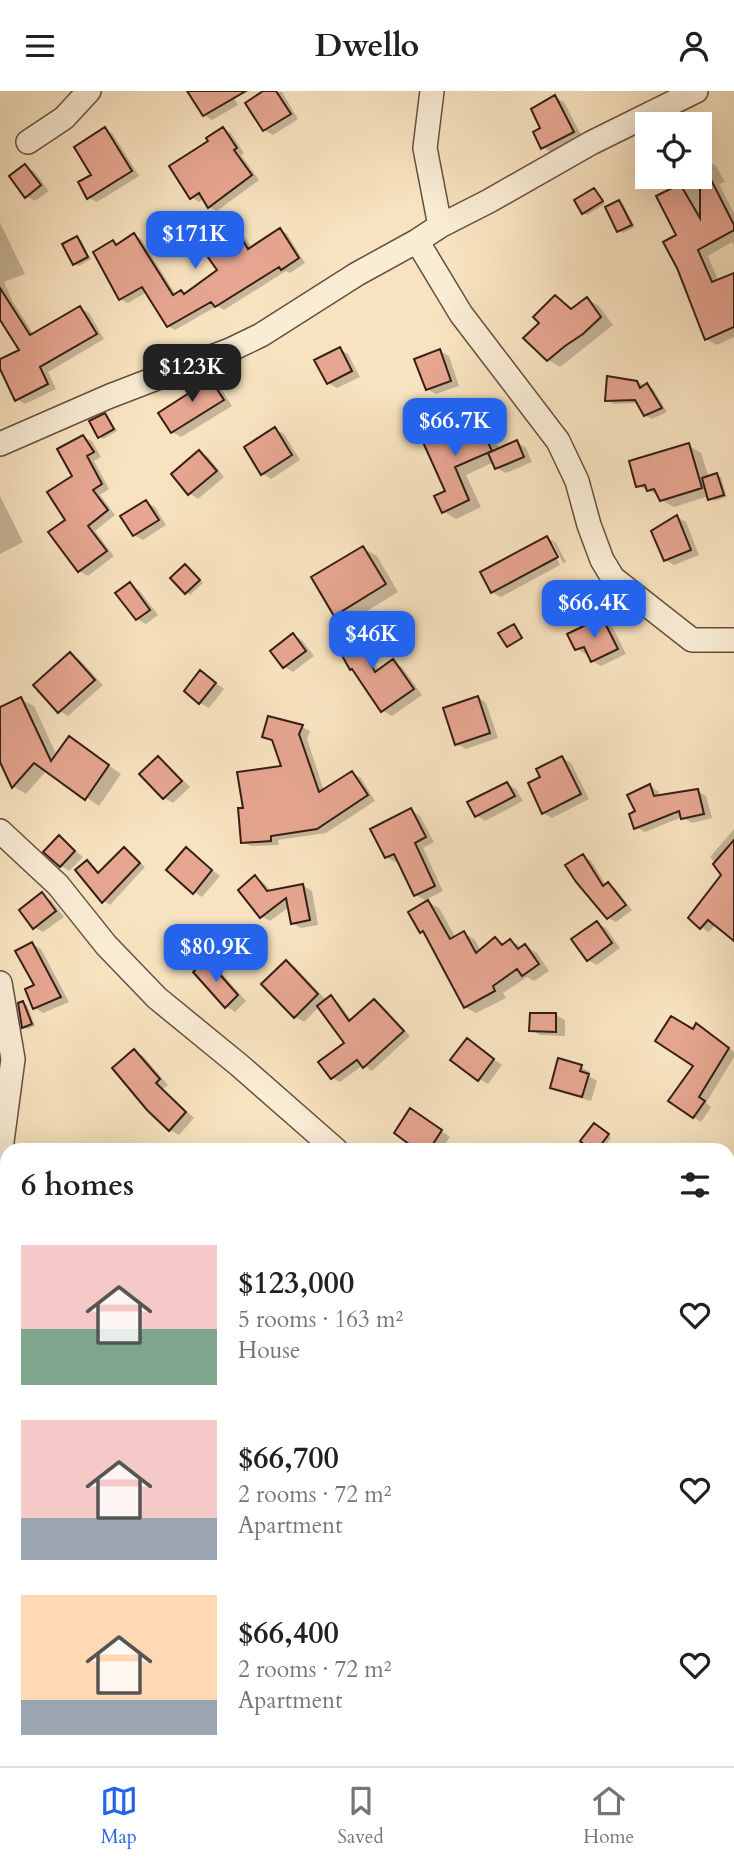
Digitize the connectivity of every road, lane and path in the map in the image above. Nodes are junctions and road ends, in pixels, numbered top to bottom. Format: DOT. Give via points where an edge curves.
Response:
graph roads {
  1 [pos="89,91"];
  2 [pos="432,91"];
  3 [pos="696,91"];
  4 [pos="28,142"];
  5 [pos="440,226"];
  6 [pos="417,241"];
  7 [pos="0,445"];
  8 [pos="734,640"];
  9 [pos="0,831"];
  10 [pos="0,983"];
  11 [pos="2,1143"];
  12 [pos="328,1143"];
  1 -- 4 [label="street" via="64,118"];
  2 -- 5 [label="street" via="425,148"];
  3 -- 5 [label="street"];
  5 -- 6 [label="street"];
  6 -- 7 [label="street" via="261,335"];
  6 -- 8 [label="street" via="461,314 558,441 577,481 602,560 613,578 692,640"];
  9 -- 12 [label="street" via="58,885 157,998"];
  10 -- 11 [label="street" via="13,1059"];
}
